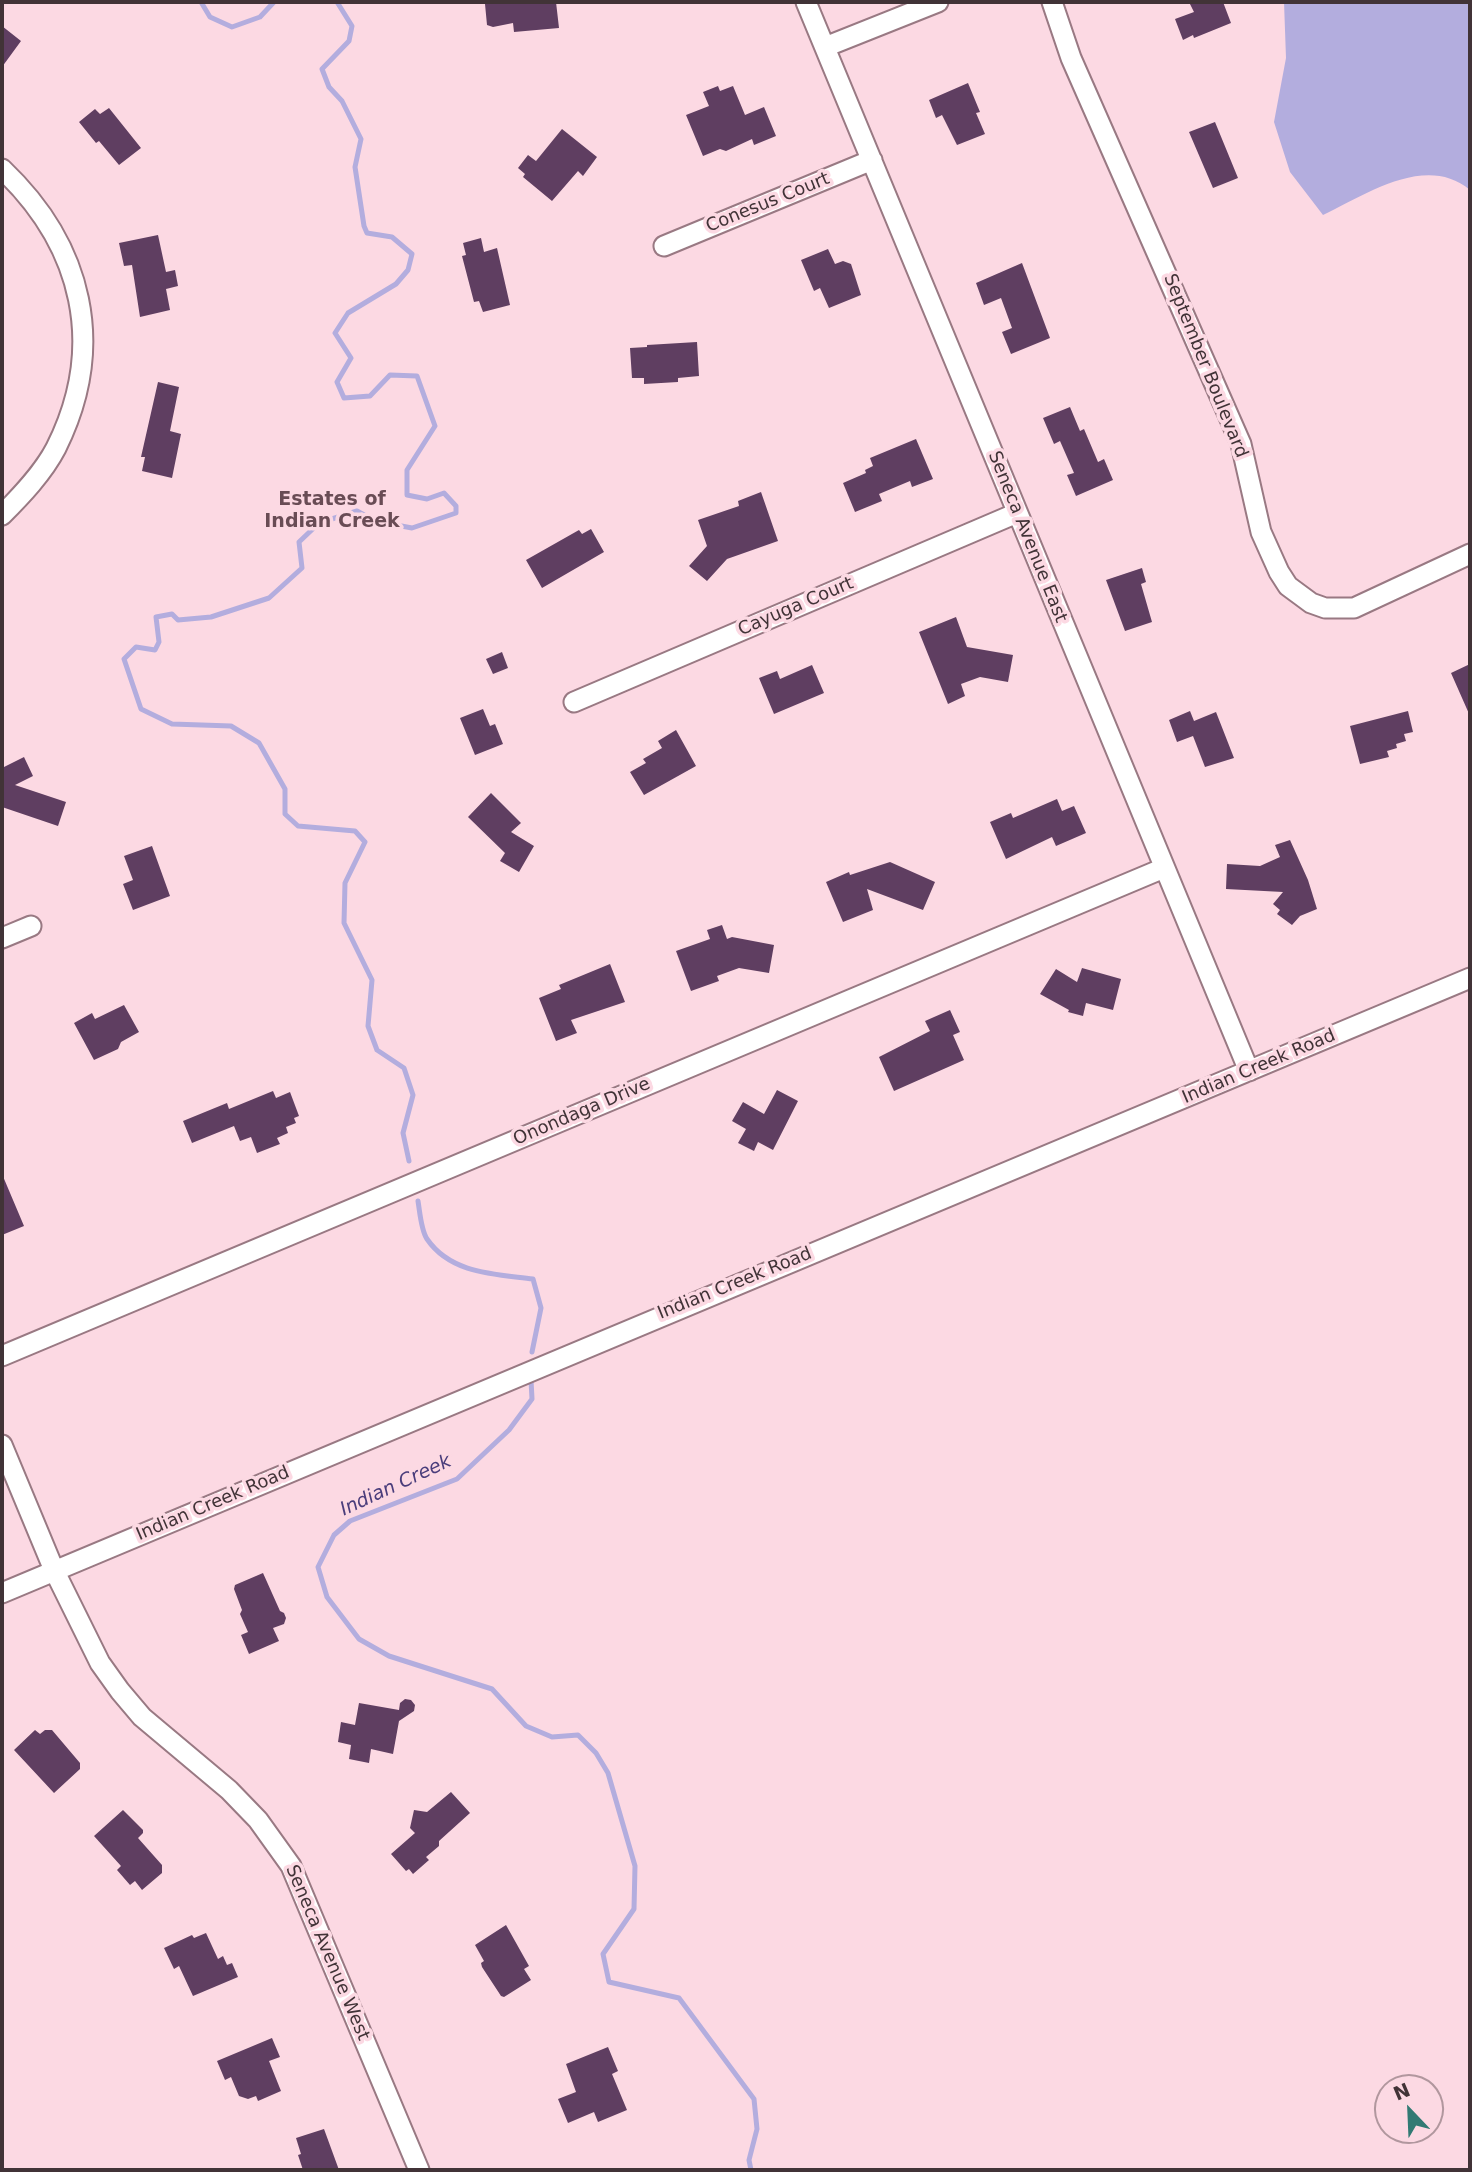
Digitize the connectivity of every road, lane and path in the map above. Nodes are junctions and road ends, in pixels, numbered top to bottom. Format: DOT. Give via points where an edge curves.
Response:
graph roads {
  1 [pos="806,2"];
  2 [pos="938,2"];
  3 [pos="1052,2"];
  4 [pos="825,47"];
  5 [pos="872,160"];
  6 [pos="2,169"];
  7 [pos="664,246"];
  8 [pos="1017,513"];
  9 [pos="2,515"];
  10 [pos="1470,554"];
  11 [pos="575,702"];
  12 [pos="1164,868"];
  13 [pos="31,926"];
  14 [pos="2,939"];
  15 [pos="1470,978"];
  16 [pos="1249,1071"];
  17 [pos="2,1356"];
  18 [pos="2,1445"];
  19 [pos="54,1570"];
  20 [pos="2,1593"];
  21 [pos="419,2170"];
  1 -- 4 [label="street, Seneca Avenue East"];
  2 -- 4 [label="street"];
  3 -- 10 [label="street, September Boulevard" via="1071,58 1241,444 1261,532 1288,586 1325,608 1354,608"];
  4 -- 5 [label="street, Seneca Avenue East"];
  5 -- 7 [label="street, Conesus Court"];
  5 -- 8 [label="street, Seneca Avenue East"];
  6 -- 9 [label="street" via="35,204 72,272 78,295 82,365 72,409 55,451"];
  8 -- 11 [label="street, Cayuga Court"];
  8 -- 12 [label="street, Seneca Avenue East"];
  12 -- 16 [label="street, Seneca Avenue East"];
  12 -- 17 [label="street, Onondaga Drive"];
  13 -- 14 [label="street"];
  15 -- 16 [label="street, Indian Creek Road"];
  16 -- 19 [label="street, Indian Creek Road"];
  18 -- 19 [label="street, Seneca Avenue West"];
  19 -- 20 [label="street, Indian Creek Road"];
  19 -- 21 [label="street, Seneca Avenue West" via="100,1662 120,1691 142,1717 258,1819 291,1866"];
}
